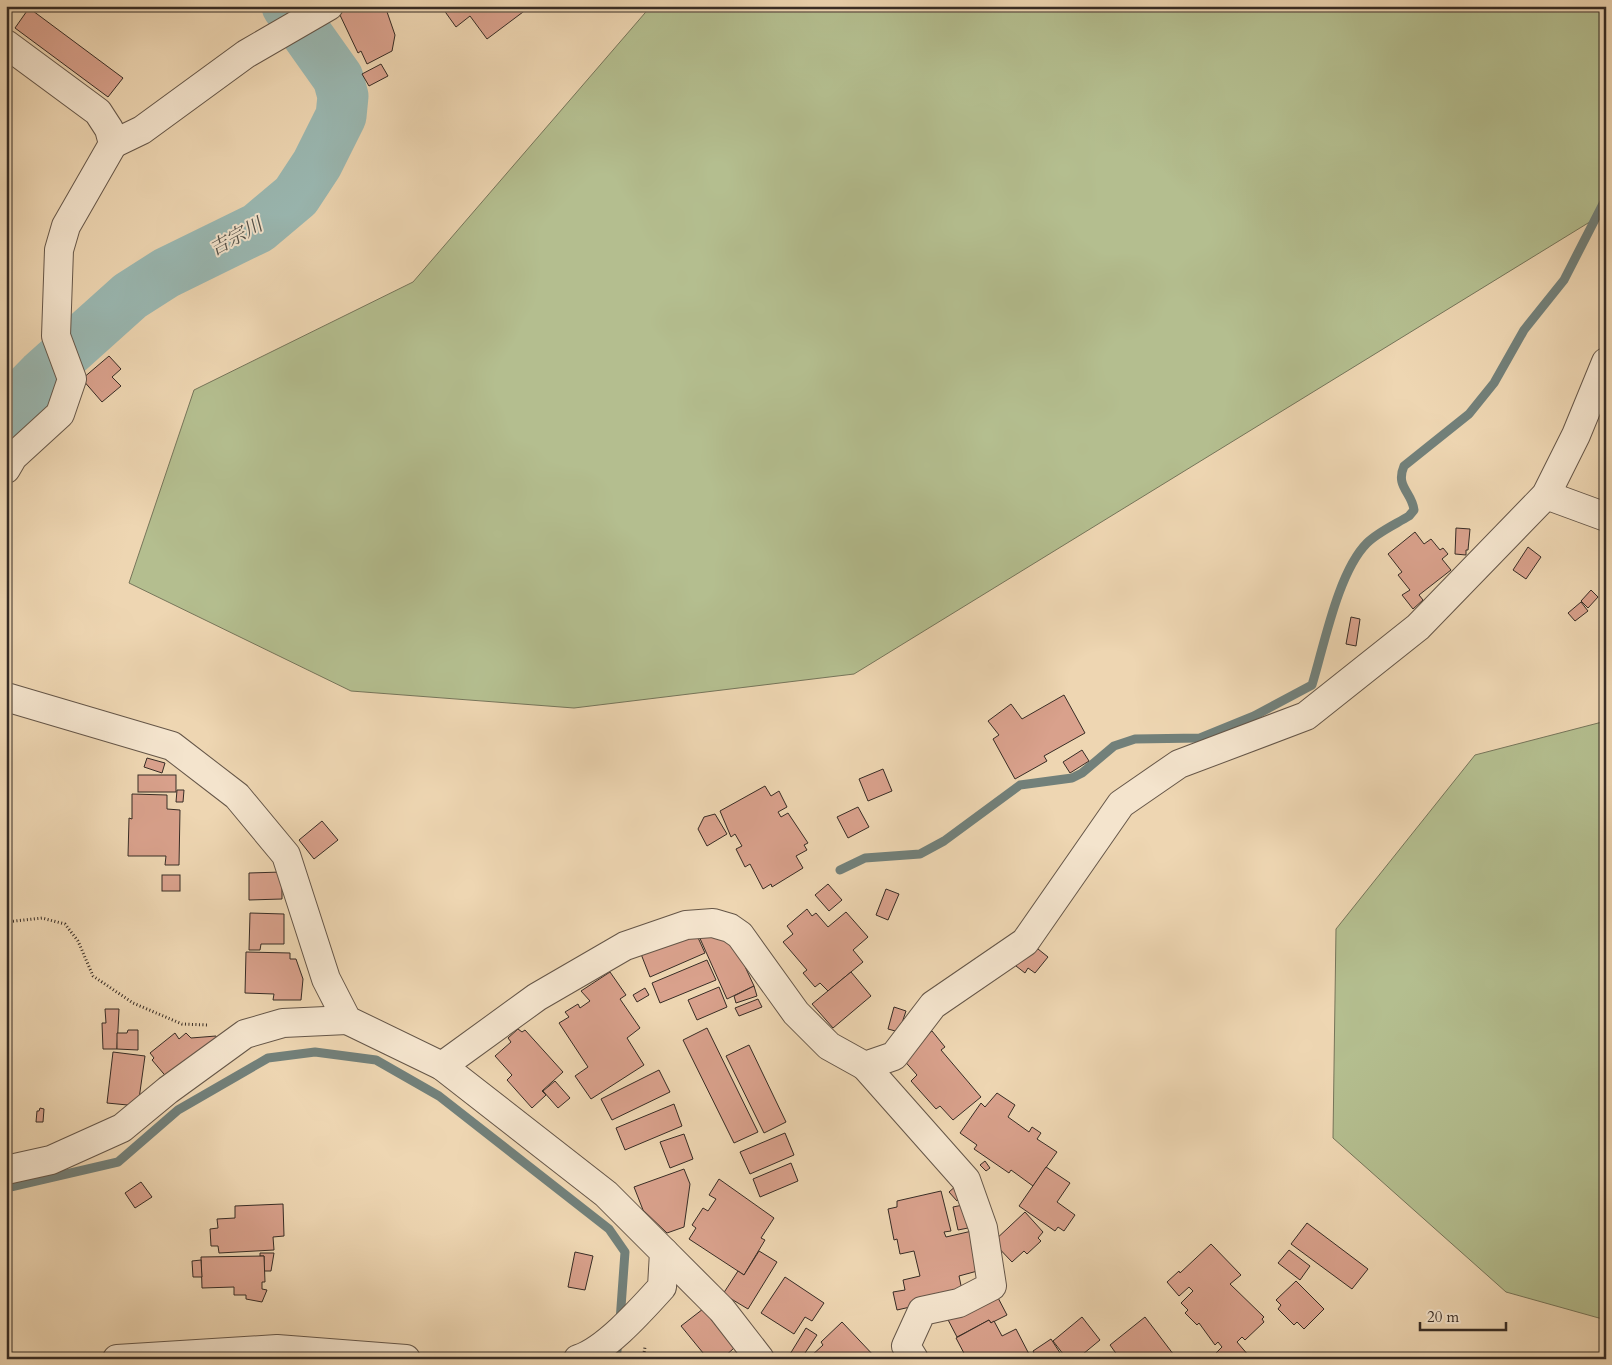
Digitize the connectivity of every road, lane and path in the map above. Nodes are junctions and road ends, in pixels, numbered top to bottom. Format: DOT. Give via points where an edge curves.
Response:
graph roads {
  1 [pos="320,11"];
  2 [pos="6,44"];
  3 [pos="113,144"];
  4 [pos="1606,362"];
  5 [pos="6,469"];
  6 [pos="1546,495"];
  7 [pos="1606,517"];
  8 [pos="6,697"];
  9 [pos="6,922"];
  10 [pos="347,1020"];
  11 [pos="245,1034"];
  12 [pos="442,1066"];
  13 [pos="865,1066"];
  14 [pos="6,1170"];
  15 [pos="664,1252"];
  16 [pos="117,1359"];
  17 [pos="406,1359"];
  18 [pos="578,1359"];
  19 [pos="760,1359"];
  20 [pos="914,1359"];
  1 -- 3 [label="street" via="246,54 142,130"];
  2 -- 3 [label="street" via="98,112 109,129"];
  3 -- 5 [label="street" via="66,226 61,242 56,336 72,379 60,414 13,457"];
  4 -- 6 [label="street" via="1576,435"];
  6 -- 7 [label="street"];
  6 -- 13 [label="street" via="1418,627 1306,716 1179,764 1121,804 1025,942 933,1005 894,1056"];
  8 -- 10 [label="street" via="172,746 237,796 286,855 326,979"];
  9 -- 11 [label="path" via="42,918 65,924 78,941 93,976 133,1003 182,1024 224,1025"];
  10 -- 11 [label="street" via="283,1023"];
  10 -- 12 [label="street"];
  11 -- 14 [label="street" via="122,1128 51,1160"];
  12 -- 13 [label="street" via="537,997 625,946 686,925 713,924 730,928 740,935 796,1013 830,1046"];
  12 -- 15 [label="street" via="606,1194"];
  13 -- 20 [label="street" via="966,1180 983,1228 992,1286 959,1303 922,1311 906,1346"];
  15 -- 18 [label="street" via="662,1287 605,1342"];
  15 -- 19 [label="street" via="722,1310"];
  16 -- 17 [label="street" via="277,1348"];
}
